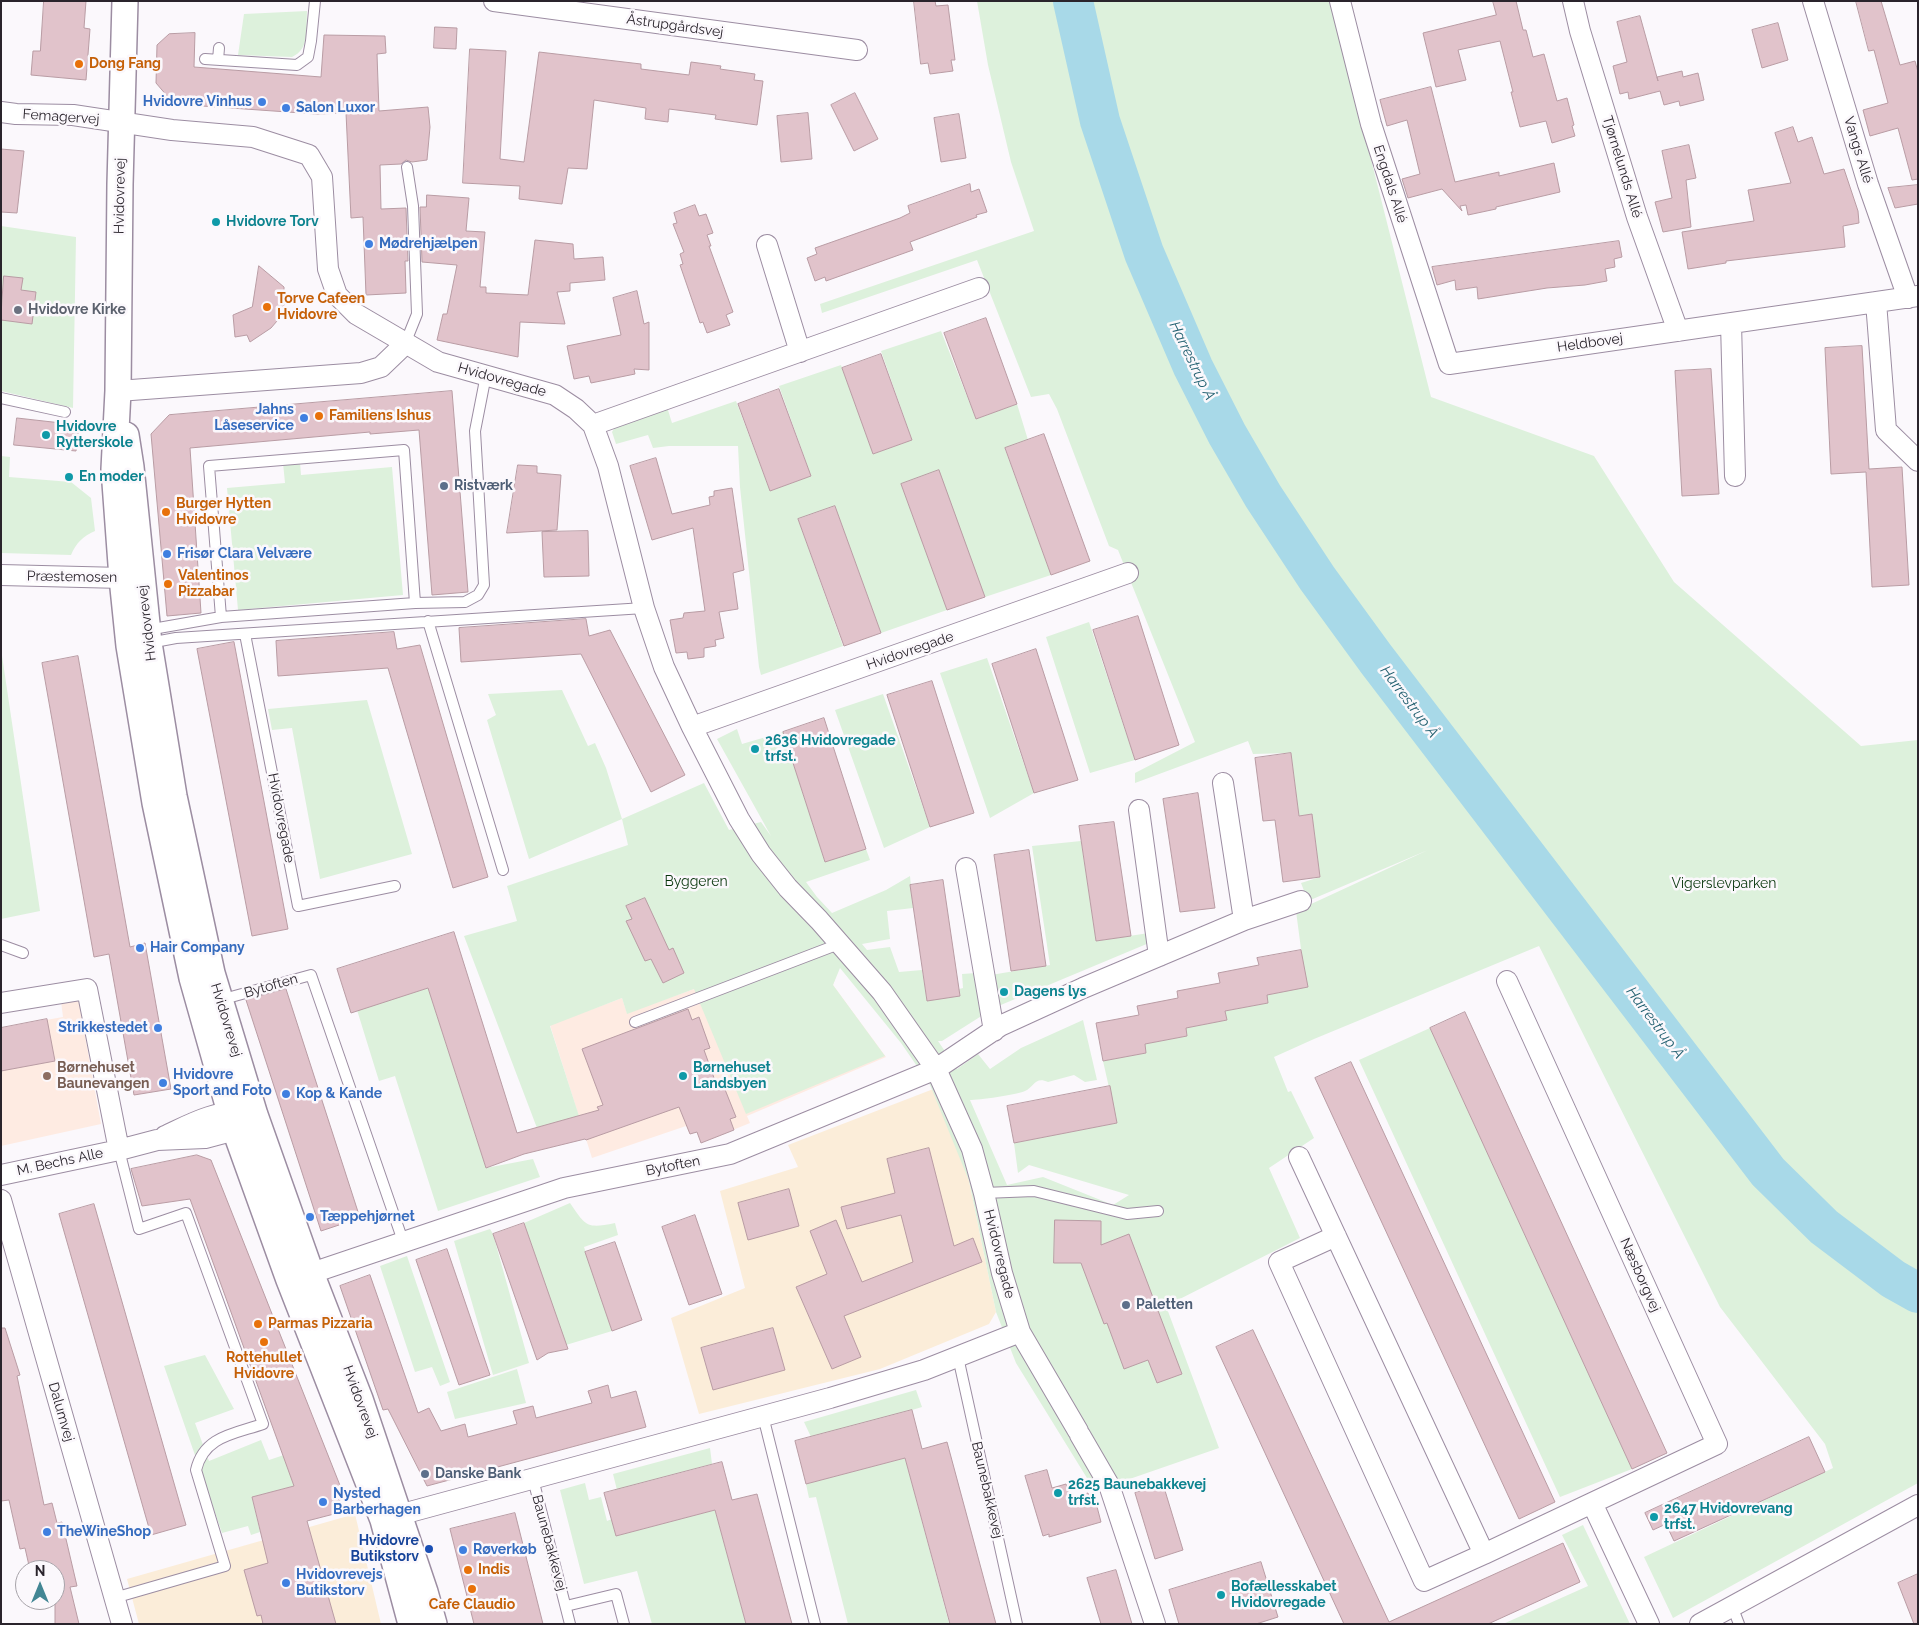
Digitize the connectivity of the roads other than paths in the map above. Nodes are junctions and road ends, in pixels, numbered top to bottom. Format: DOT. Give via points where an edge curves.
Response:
graph roads {
  1 [pos="124,1"];
  2 [pos="315,1"];
  3 [pos="494,1"];
  4 [pos="1340,1"];
  5 [pos="1573,1"];
  6 [pos="1813,1"];
  7 [pos="219,48"];
  8 [pos="857,50"];
  9 [pos="205,59"];
  10 [pos="218,60"];
  11 [pos="1,112"];
  12 [pos="122,122"];
  13 [pos="407,167"];
  14 [pos="767,245"];
  15 [pos="979,288"];
  16 [pos="1913,297"];
  17 [pos="1876,302"];
  18 [pos="1731,323"];
  19 [pos="1678,331"];
  20 [pos="405,344"];
  21 [pos="800,352"];
  22 [pos="1449,364"];
  23 [pos="486,375"];
  24 [pos="118,391"];
  25 [pos="1,398"];
  26 [pos="65,412"];
  27 [pos="593,425"];
  28 [pos="1918,461"];
  29 [pos="1735,476"];
  30 [pos="1128,572"];
  31 [pos="1,575"];
  32 [pos="132,577"];
  33 [pos="415,603"];
  34 [pos="644,608"];
  35 [pos="221,617"];
  36 [pos="428,621"];
  37 [pos="244,634"];
  38 [pos="138,638"];
  39 [pos="692,728"];
  40 [pos="1223,783"];
  41 [pos="1139,810"];
  42 [pos="966,868"];
  43 [pos="503,870"];
  44 [pos="395,886"];
  45 [pos="1301,901"];
  46 [pos="1244,920"];
  47 [pos="839,944"];
  48 [pos="1,945"];
  49 [pos="23,952"];
  50 [pos="1160,956"];
  51 [pos="1507,981"];
  52 [pos="219,1000"];
  53 [pos="1,1003"];
  54 [pos="635,1022"];
  55 [pos="994,1030"];
  56 [pos="936,1069"];
  57 [pos="254,1115"];
  58 [pos="233,1121"];
  59 [pos="119,1150"];
  60 [pos="1300,1157"];
  61 [pos="1,1175"];
  62 [pos="984,1193"];
  63 [pos="1,1200"];
  64 [pos="1158,1211"];
  65 [pos="1336,1236"];
  66 [pos="402,1241"];
  67 [pos="300,1277"];
  68 [pos="1020,1332"];
  69 [pos="958,1356"];
  70 [pos="763,1416"];
  71 [pos="533,1479"];
  72 [pos="1592,1503"];
  73 [pos="1918,1505"];
  74 [pos="391,1518"];
  75 [pos="1484,1554"];
  76 [pos="114,1598"];
  77 [pos="566,1606"];
  78 [pos="1735,1615"];
  79 [pos="122,1624"];
  80 [pos="411,1624"];
  81 [pos="434,1624"];
  82 [pos="570,1624"];
  83 [pos="624,1624"];
  84 [pos="815,1624"];
  85 [pos="1017,1624"];
  86 [pos="1155,1624"];
  87 [pos="1648,1624"];
  88 [pos="1700,1624"];
  1 -- 12 [label="street, Hvidovrevej"];
  2 -- 10 [label="lane" via="308,58 297,65"];
  3 -- 8 [label="street, Åstrupgårdsvej"];
  4 -- 22 [label="street, Engdals Allé" via="1371,124"];
  5 -- 19 [label="street, Tjørnelunds Allé" via="1637,217"];
  6 -- 16 [label="street, Vangs Allé" via="1868,184"];
  7 -- 10 [label="lane"];
  9 -- 10 [label="lane"];
  11 -- 12 [label="street, Femagervej" via="73,115"];
  12 -- 20 [label="street" via="253,137 310,155 322,177 328,269 337,294 356,314"];
  12 -- 24 [label="street, Hvidovrevej"];
  13 -- 20 [label="lane" via="413,206 417,314"];
  14 -- 21 [label="street"];
  15 -- 21 [label="street"];
  16 -- 17 [label="street, Heldbovej"];
  17 -- 18 [label="street, Heldbovej"];
  17 -- 28 [label="street" via="1886,430"];
  18 -- 19 [label="street, Heldbovej"];
  18 -- 29 [label="street"];
  19 -- 22 [label="street, Heldbovej"];
  20 -- 23 [label="street, Hvidovregade" via="438,362"];
  20 -- 24 [label="street" via="381,367 361,373"];
  21 -- 27 [label="street"];
  23 -- 27 [label="street, Hvidovregade" via="555,395"];
  23 -- 33 [label="lane" via="475,431 484,585 478,595 465,602"];
  24 -- 32 [label="street, Hvidovrevej" via="114,469"];
  25 -- 26 [label="lane"];
  27 -- 34 [label="street, Hvidovregade" via="608,466"];
  30 -- 39 [label="street, Hvidovregade"];
  31 -- 32 [label="street, Præstemosen"];
  32 -- 38 [label="street, Hvidovrevej"];
  33 -- 35 [label="lane"];
  33 -- 35 [label="lane" via="404,450 209,466"];
  34 -- 36 [label="lane"];
  34 -- 39 [label="street, Hvidovregade" via="664,667"];
  35 -- 38 [label="lane"];
  36 -- 37 [label="lane"];
  36 -- 43 [label="lane"];
  37 -- 38 [label="lane"];
  37 -- 44 [label="lane, Hvidovregade" via="298,906"];
  38 -- 52 [label="street, Hvidovrevej"];
  38 -- 58 [label="street, Hvidovrevej" via="155,803 192,978"];
  39 -- 47 [label="street, Hvidovregade" via="738,819 761,854"];
  40 -- 46 [label="street"];
  41 -- 50 [label="street"];
  42 -- 55 [label="street"];
  45 -- 46 [label="street"];
  46 -- 50 [label="street"];
  47 -- 54 [label="lane"];
  47 -- 56 [label="street, Hvidovregade" via="882,992"];
  48 -- 49 [label="lane"];
  50 -- 55 [label="street"];
  51 -- 72 [label="street, Næsborgvej" via="1717,1444"];
  52 -- 57 [label="street, Hvidovrevej"];
  52 -- 66 [label="lane, Bytoften" via="311,975"];
  53 -- 59 [label="street, M. Bechs Alle" via="87,988"];
  55 -- 56 [label="street"];
  56 -- 62 [label="street, Hvidovregade" via="972,1149"];
  56 -- 66 [label="street, Bytoften" via="730,1154 564,1188"];
  57 -- 58 [label="street, M. Bechs Alle"];
  57 -- 67 [label="street, Hvidovrevej"];
  58 -- 59 [label="street, M. Bechs Alle" via="205,1138 157,1140"];
  58 -- 67 [label="street, Hvidovrevej"];
  59 -- 61 [label="street, M. Bechs Alle"];
  59 -- 76 [label="lane" via="139,1229 186,1213 263,1424 212,1442 198,1462 196,1470 225,1566"];
  60 -- 65 [label="street"];
  62 -- 64 [label="lane" via="1034,1192 1127,1214"];
  62 -- 68 [label="street, Hvidovregade" via="1002,1273"];
  63 -- 76 [label="street, Dalumvej"];
  65 -- 75 [label="street"];
  65 -- 75 [label="street, Næsborgvej" via="1279,1262 1424,1581"];
  66 -- 67 [label="street, Bytoften"];
  67 -- 74 [label="street, Hvidovrevej"];
  68 -- 69 [label="street, Baunebakkevej"];
  68 -- 86 [label="street, Hvidovregade" via="1109,1485"];
  69 -- 70 [label="street, Baunebakkevej" via="905,1375"];
  69 -- 85 [label="lane, Baunebakkevej"];
  70 -- 71 [label="street, Baunebakkevej"];
  70 -- 84 [label="lane"];
  71 -- 74 [label="street, Baunebakkevej"];
  71 -- 77 [label="lane, Baunebakkevej"];
  72 -- 75 [label="street, Næsborgvej"];
  72 -- 87 [label="street"];
  73 -- 78 [label="street"];
  74 -- 80 [label="street, Hvidovrevej"];
  74 -- 81 [label="street, Hvidovrevej" via="425,1592"];
  76 -- 79 [label="street, Dalumvej"];
  77 -- 82 [label="lane, Baunebakkevej"];
  77 -- 83 [label="lane, Baunebakkevej" via="616,1594"];
  78 -- 88 [label="street"];
}
